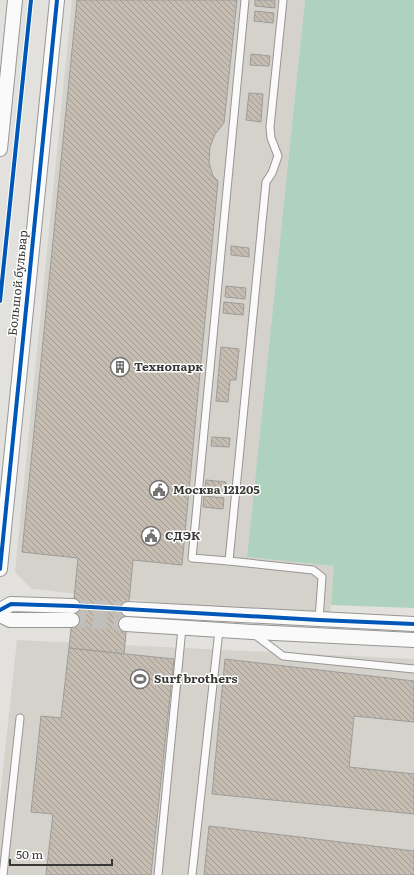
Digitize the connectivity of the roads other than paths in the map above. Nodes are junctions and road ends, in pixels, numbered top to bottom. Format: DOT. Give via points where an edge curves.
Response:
graph roads {
  1 [pos="15,0"];
  2 [pos="58,0"];
  3 [pos="245,0"];
  4 [pos="283,0"];
  5 [pos="0,149"];
  6 [pos="229,561"];
  7 [pos="0,569"];
  8 [pos="73,606"];
  9 [pos="0,610"];
  10 [pos="128,610"];
  11 [pos="0,615"];
  12 [pos="72,620"];
  13 [pos="319,620"];
  14 [pos="126,624"];
  15 [pos="414,624"];
  16 [pos="182,628"];
  17 [pos="220,630"];
  18 [pos="252,632"];
  19 [pos="414,640"];
  20 [pos="414,669"];
  21 [pos="20,718"];
  22 [pos="3,875"];
  23 [pos="158,875"];
  24 [pos="192,875"];
  1 -- 5 [label="street"];
  2 -- 7 [label="street, Большой бульвар"];
  3 -- 6 [label="lane" via="192,558"];
  4 -- 6 [label="lane" via="270,127 278,156 266,182"];
  6 -- 13 [label="lane" via="313,570 322,577"];
  8 -- 9 [label="street" via="11,604"];
  10 -- 13 [label="street"];
  11 -- 12 [label="street" via="10,620"];
  13 -- 15 [label="street"];
  14 -- 16 [label="street"];
  16 -- 17 [label="street"];
  16 -- 23 [label="lane"];
  17 -- 18 [label="street"];
  17 -- 24 [label="lane"];
  18 -- 19 [label="street"];
  18 -- 20 [label="lane" via="283,656"];
  21 -- 22 [label="lane"];
}
